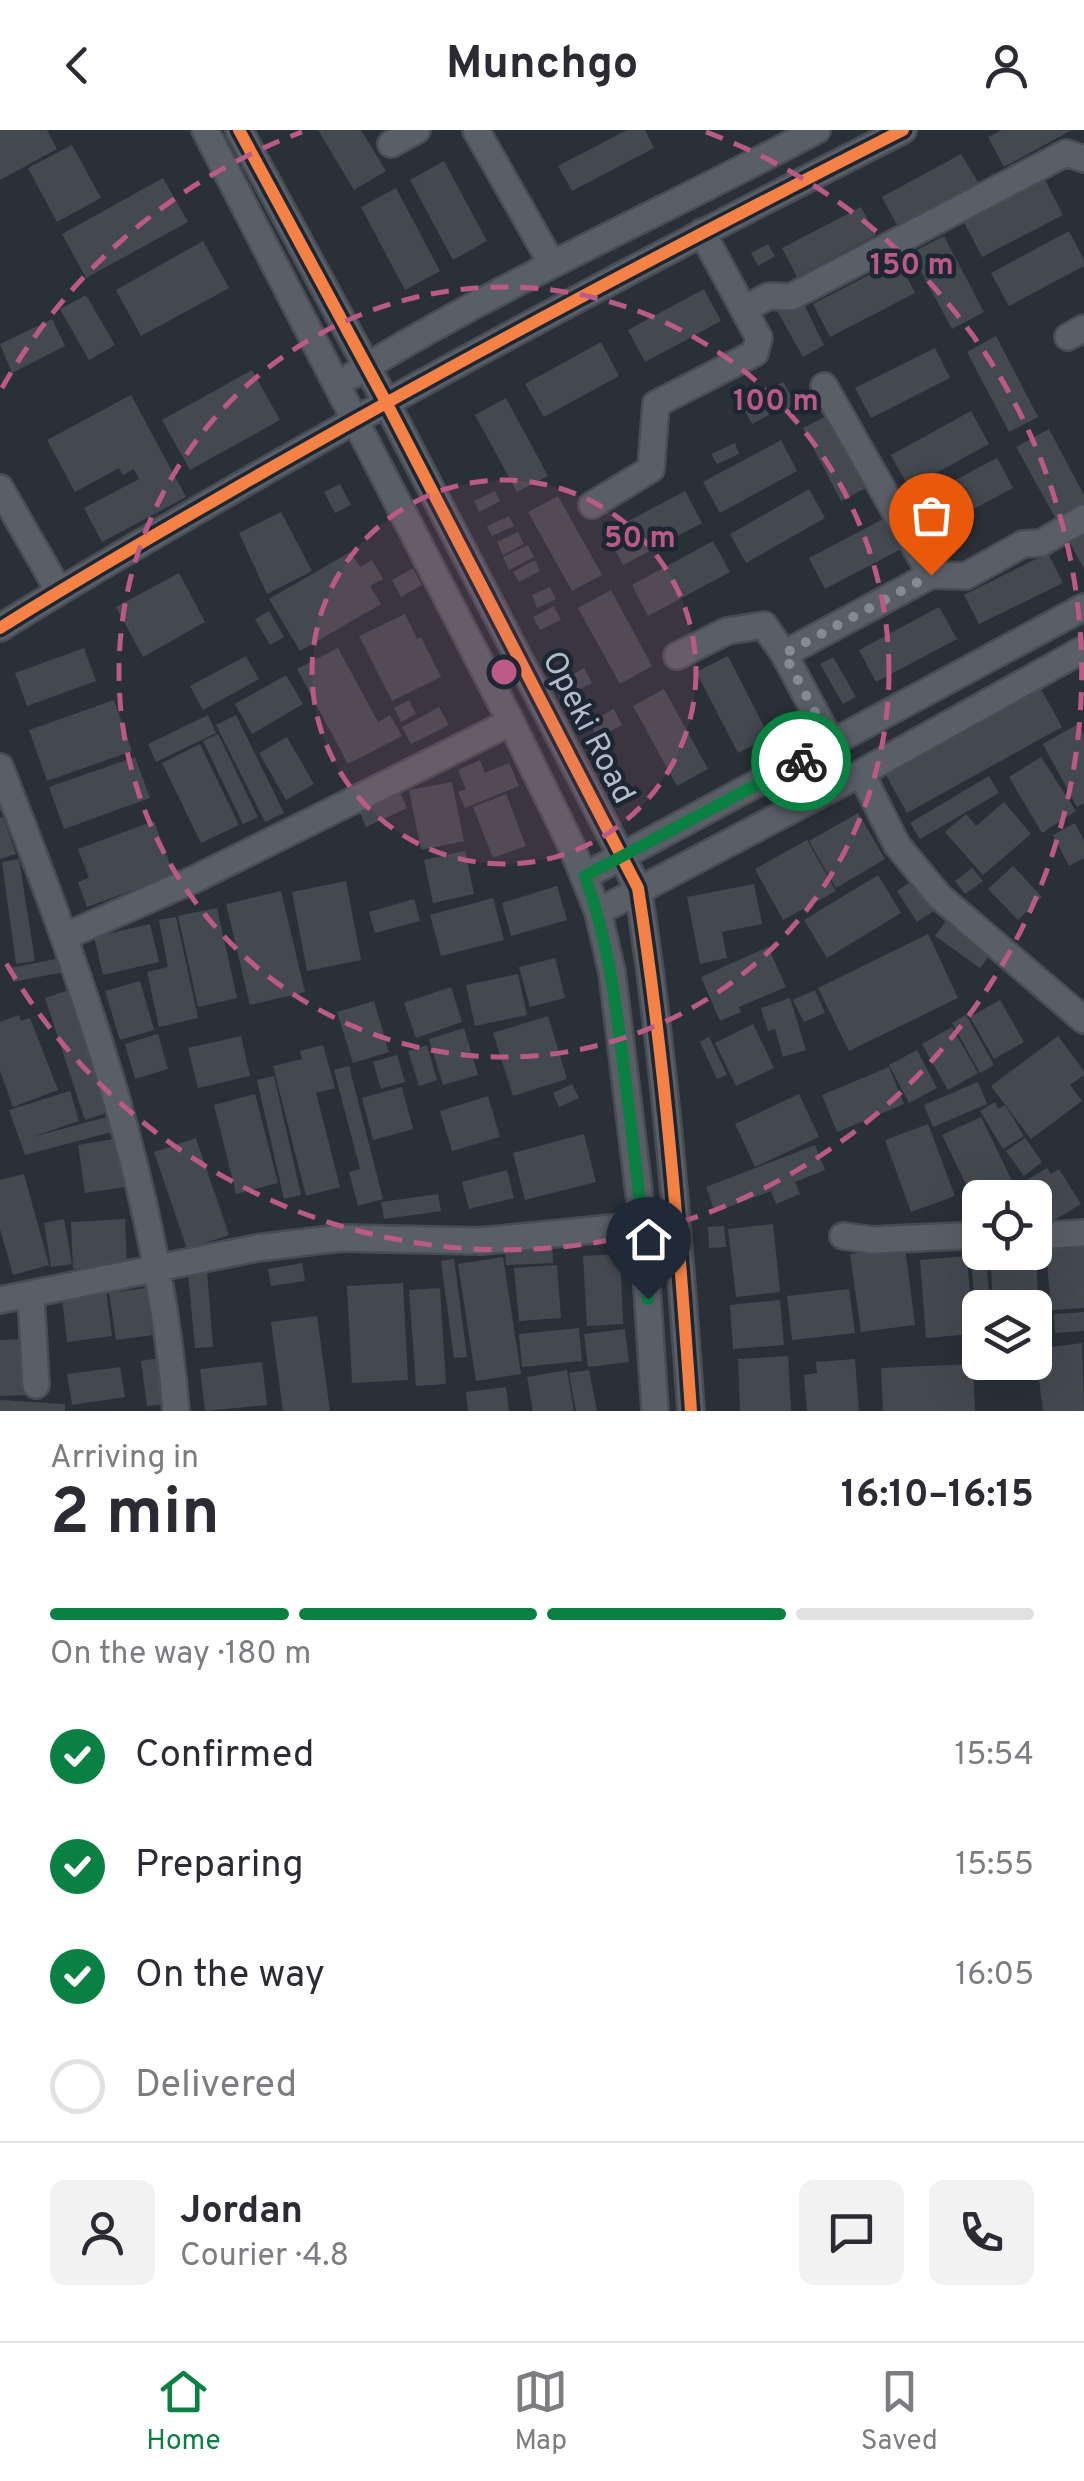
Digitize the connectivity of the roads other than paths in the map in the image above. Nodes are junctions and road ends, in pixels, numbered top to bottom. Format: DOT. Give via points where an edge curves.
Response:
graph roads {
  1 [pos="204,130"];
  2 [pos="238,130"];
  3 [pos="416,130"];
  4 [pos="476,130"];
  5 [pos="817,130"];
  6 [pos="903,130"];
  7 [pos="390,144"];
  8 [pos="1084,159"];
  9 [pos="702,232"];
  10 [pos="552,264"];
  11 [pos="744,309"];
  12 [pos="366,367"];
  13 [pos="337,384"];
  14 [pos="824,386"];
  15 [pos="386,402"];
  16 [pos="354,420"];
  17 [pos="0,488"];
  18 [pos="592,505"];
  19 [pos="1084,518"];
  20 [pos="931,575"];
  21 [pos="59,590"];
  22 [pos="1084,607"];
  23 [pos="1056,623"];
  24 [pos="0,628"];
  25 [pos="784,654"];
  26 [pos="678,656"];
  27 [pos="1080,659"];
  28 [pos="511,722"];
  29 [pos="832,744"];
  30 [pos="0,767"];
  31 [pos="861,773"];
  32 [pos="622,856"];
  33 [pos="585,876"];
  34 [pos="638,888"];
  35 [pos="598,912"];
  36 [pos="66,936"];
  37 [pos="1084,1020"];
  38 [pos="643,1225"];
  39 [pos="1084,1233"];
  40 [pos="1052,1235"];
  41 [pos="843,1236"];
  42 [pos="962,1236"];
  43 [pos="159,1269"];
  44 [pos="32,1296"];
  45 [pos="0,1300"];
  46 [pos="36,1384"];
  47 [pos="176,1411"];
  48 [pos="655,1411"];
  49 [pos="691,1411"];
  1 -- 13 [label="street, Opeki Road"];
  2 -- 12 [label="street, Opeki Road"];
  3 -- 7 [label="street"];
  4 -- 10 [label="street"];
  5 -- 10 [label="street"];
  6 -- 9 [label="street"];
  8 -- 11 [label="street" via="1066,153 791,296 769,296"];
  9 -- 11 [label="street"];
  9 -- 15 [label="street"];
  10 -- 12 [label="street"];
  11 -- 18 [label="street" via="759,338 755,353 656,404 651,469"];
  12 -- 13 [label="street"];
  12 -- 15 [label="street, Opeki Road"];
  13 -- 16 [label="street, Opeki Road"];
  14 -- 20 [label="street"];
  15 -- 16 [label="street"];
  15 -- 32 [label="street, Opeki Road"];
  16 -- 21 [label="street"];
  16 -- 28 [label="street, Opeki Road"];
  17 -- 21 [label="street"];
  19 -- 20 [label="street" via="966,576"];
  20 -- 25 [label="street"];
  21 -- 24 [label="street"];
  22 -- 23 [label="street"];
  23 -- 27 [label="street"];
  23 -- 29 [label="street"];
  25 -- 26 [label="street" via="764,626 727,630"];
  25 -- 29 [label="street"];
  27 -- 31 [label="street"];
  28 -- 33 [label="street, Opeki Road"];
  28 -- 36 [label="street"];
  29 -- 32 [label="street"];
  30 -- 36 [label="street"];
  31 -- 34 [label="street"];
  31 -- 37 [label="street" via="897,845 940,897"];
  32 -- 33 [label="street"];
  32 -- 34 [label="street, Opeki Road"];
  33 -- 35 [label="street, Opeki Road"];
  34 -- 35 [label="street"];
  34 -- 49 [label="street, Opeki Road" via="676,1206"];
  35 -- 38 [label="street, Opeki Road" via="612,972"];
  36 -- 43 [label="street" via="130,1142"];
  38 -- 43 [label="street" via="481,1242 340,1238"];
  38 -- 48 [label="street, Opeki Road"];
  39 -- 40 [label="street"];
  41 -- 42 [label="street"];
  43 -- 44 [label="street"];
  43 -- 47 [label="street"];
  44 -- 45 [label="street"];
  44 -- 46 [label="street"];
}
